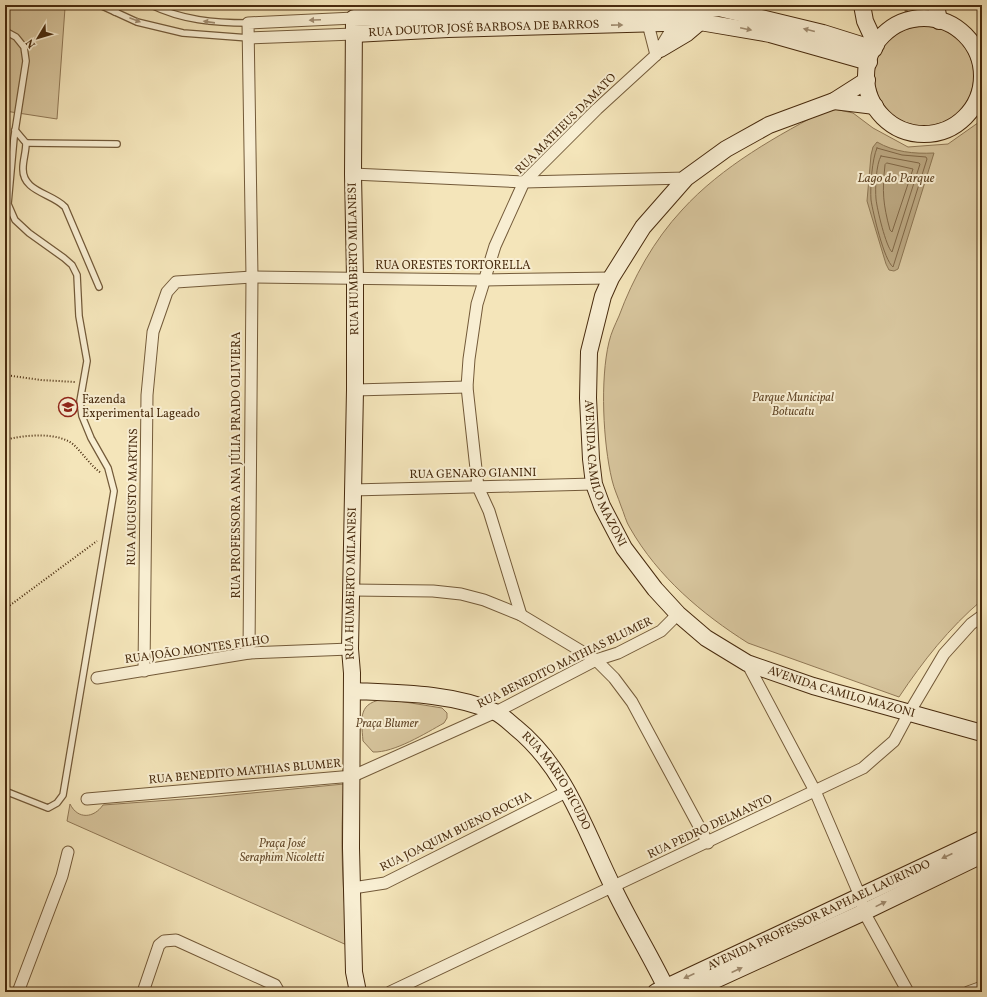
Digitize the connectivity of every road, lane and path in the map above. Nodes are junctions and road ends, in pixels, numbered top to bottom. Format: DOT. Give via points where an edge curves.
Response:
graph roads {
  1 [pos="100,5"];
  2 [pos="118,5"];
  3 [pos="151,5"];
  4 [pos="862,9"];
  5 [pos="381,11"];
  6 [pos="115,12"];
  7 [pos="662,13"];
  8 [pos="937,13"];
  9 [pos="700,22"];
  10 [pos="248,23"];
  11 [pos="354,26"];
  12 [pos="5,31"];
  13 [pos="249,38"];
  14 [pos="838,38"];
  15 [pos="658,52"];
  16 [pos="873,52"];
  17 [pos="981,60"];
  18 [pos="867,80"];
  19 [pos="980,98"];
  20 [pos="834,101"];
  21 [pos="875,106"];
  22 [pos="15,130"];
  23 [pos="26,143"];
  24 [pos="117,144"];
  25 [pos="353,174"];
  26 [pos="686,178"];
  27 [pos="524,182"];
  28 [pos="252,277"];
  29 [pos="355,278"];
  30 [pos="611,278"];
  31 [pos="484,280"];
  32 [pos="176,282"];
  33 [pos="99,287"];
  34 [pos="5,375"];
  35 [pos="83,382"];
  36 [pos="467,387"];
  37 [pos="355,390"];
  38 [pos="5,440"];
  39 [pos="111,479"];
  40 [pos="594,484"];
  41 [pos="478,487"];
  42 [pos="352,490"];
  43 [pos="107,534"];
  44 [pos="352,590"];
  45 [pos="5,610"];
  46 [pos="678,614"];
  47 [pos="521,615"];
  48 [pos="982,616"];
  49 [pos="350,649"];
  50 [pos="249,653"];
  51 [pos="596,660"];
  52 [pos="747,663"];
  53 [pos="144,670"];
  54 [pos="97,678"];
  55 [pos="352,691"];
  56 [pos="496,712"];
  57 [pos="909,713"];
  58 [pos="982,733"];
  59 [pos="353,776"];
  60 [pos="5,791"];
  61 [pos="568,791"];
  62 [pos="815,791"];
  63 [pos="87,799"];
  64 [pos="982,839"];
  65 [pos="708,843"];
  66 [pos="68,852"];
  67 [pos="982,855"];
  68 [pos="353,888"];
  69 [pos="613,888"];
  70 [pos="862,904"];
  71 [pos="982,986"];
  72 [pos="663,991"];
  73 [pos="18,992"];
  74 [pos="143,992"];
  75 [pos="279,992"];
  76 [pos="358,992"];
  77 [pos="390,992"];
  78 [pos="689,992"];
  79 [pos="908,992"];
  80 [pos="968,992"];
  1 -- 6 [label="lane, RUA DOUTOR JOSÉ BARBOSA DE BARROS"];
  2 -- 6 [label="lane"];
  10 -- 3 [label="lane, RUA DOUTOR JOSÉ BARBOSA DE BARROS, one-way" via="212,23"];
  4 -- 14 [label="main road" via="858,24"];
  4 -- 16 [label="main road"];
  5 -- 7 [label="main road, RUA DOUTOR JOSÉ BARBOSA DE BARROS"];
  5 -- 11 [label="main road, RUA DOUTOR JOSÉ BARBOSA DE BARROS"];
  6 -- 13 [label="lane, RUA DOUTOR JOSÉ BARBOSA DE BARROS, one-way" via="137,22 183,34"];
  7 -- 9 [label="main road, RUA DOUTOR JOSÉ BARBOSA DE BARROS"];
  11 -- 7 [label="main road, RUA DOUTOR JOSÉ BARBOSA DE BARROS, one-way" via="448,29"];
  14 -- 7 [label="main road, RUA DOUTOR JOSÉ BARBOSA DE BARROS, one-way" via="719,8"];
  7 -- 15 [label="street"];
  7 -- 15 [label="street, RUA MATHEUS DAMATO"];
  8 -- 16 [label="main road" via="900,24 884,35"];
  8 -- 17 [label="main road" via="971,42"];
  9 -- 15 [label="main road"];
  9 -- 16 [label="main road, RUA DOUTOR JOSÉ BARBOSA DE BARROS, one-way"];
  11 -- 10 [label="street, RUA DOUTOR JOSÉ BARBOSA DE BARROS, one-way"];
  10 -- 13 [label="street, RUA PROFESSORA ANA JÚLIA PRADO OLIVIERA"];
  11 -- 13 [label="street, RUA DOUTOR JOSÉ BARBOSA DE BARROS"];
  11 -- 25 [label="main road, RUA HUMBERTO MILANESI"];
  12 -- 22 [label="lane" via="16,37 24,47 26,61"];
  13 -- 28 [label="street, RUA PROFESSORA ANA JÚLIA PRADO OLIVIERA"];
  14 -- 16 [label="main road, RUA DOUTOR JOSÉ BARBOSA DE BARROS"];
  15 -- 27 [label="street, RUA MATHEUS DAMATO"];
  16 -- 18 [label="main road"];
  17 -- 19 [label="main road"];
  18 -- 20 [label="main road, AVENIDA CAMILO MAZONI"];
  18 -- 21 [label="main road"];
  19 -- 21 [label="main road" via="969,114 955,126 929,134 911,132 894,125"];
  20 -- 21 [label="main road, AVENIDA CAMILO MAZONI"];
  20 -- 26 [label="main road, AVENIDA CAMILO MAZONI" via="769,125 726,149"];
  22 -- 23 [label="lane"];
  22 -- 35 [label="lane" via="8,204 15,220 29,234 72,265 77,275 80,322 87,356"];
  23 -- 24 [label="lane"];
  23 -- 33 [label="lane" via="22,168 24,176 34,190 65,207"];
  25 -- 27 [label="street"];
  25 -- 29 [label="main road, RUA HUMBERTO MILANESI"];
  26 -- 27 [label="street"];
  26 -- 30 [label="main road, AVENIDA CAMILO MAZONI" via="643,227"];
  27 -- 31 [label="street, RUA MATHEUS DAMATO" via="495,246"];
  28 -- 29 [label="street, RUA ORESTES TORTORELLA"];
  28 -- 32 [label="street, RUA ORESTES TORTORELLA"];
  28 -- 50 [label="street, RUA PROFESSORA ANA JÚLIA PRADO OLIVIERA"];
  29 -- 31 [label="street, RUA ORESTES TORTORELLA"];
  29 -- 37 [label="main road, RUA HUMBERTO MILANESI"];
  30 -- 31 [label="street, RUA ORESTES TORTORELLA"];
  30 -- 40 [label="main road, AVENIDA CAMILO MAZONI" via="589,352 588,398"];
  31 -- 36 [label="street, RUA MATHEUS DAMATO" via="477,304"];
  32 -- 53 [label="street, RUA AUGUSTO MARTINS" via="167,292 153,332 148,387"];
  34 -- 35 [label="path"];
  35 -- 39 [label="lane" via="80,401 85,427 108,468"];
  36 -- 37 [label="street"];
  36 -- 41 [label="street, RUA MATHEUS DAMATO"];
  37 -- 42 [label="main road, RUA HUMBERTO MILANESI"];
  38 -- 39 [label="path" via="30,434 62,439 73,444 97,470"];
  39 -- 43 [label="lane" via="114,491"];
  40 -- 41 [label="street, RUA GENARO GIANINI"];
  40 -- 46 [label="main road, AVENIDA CAMILO MAZONI" via="602,506 624,548"];
  41 -- 42 [label="street, RUA GENARO GIANINI"];
  41 -- 47 [label="street, RUA MATHEUS DAMATO" via="489,511"];
  42 -- 44 [label="main road, RUA HUMBERTO MILANESI"];
  43 -- 45 [label="path"];
  43 -- 60 [label="lane" via="63,795 57,803 48,808"];
  44 -- 47 [label="street" via="461,594"];
  44 -- 49 [label="main road, RUA HUMBERTO MILANESI"];
  46 -- 51 [label="street, RUA BENEDITO MATHIAS BLUMER" via="661,631 618,653"];
  46 -- 52 [label="main road, AVENIDA CAMILO MAZONI" via="706,638"];
  47 -- 51 [label="street"];
  48 -- 57 [label="street, RUA PEDRO DELMANTO" via="971,624 944,654"];
  49 -- 50 [label="street, RUA JOÃO MONTES FILHO"];
  49 -- 55 [label="main road, RUA HUMBERTO MILANESI"];
  50 -- 53 [label="street, RUA JOÃO MONTES FILHO"];
  51 -- 56 [label="street, RUA BENEDITO MATHIAS BLUMER"];
  51 -- 65 [label="street" via="632,702"];
  52 -- 57 [label="main road, AVENIDA CAMILO MAZONI" via="813,686"];
  52 -- 62 [label="street"];
  53 -- 54 [label="street, RUA JOÃO MONTES FILHO"];
  55 -- 56 [label="main road, RUA MÁRIO BICUDO" via="438,697"];
  55 -- 59 [label="main road, RUA HUMBERTO MILANESI"];
  56 -- 59 [label="street, RUA BENEDITO MATHIAS BLUMER"];
  56 -- 61 [label="main road, RUA MÁRIO BICUDO" via="520,731 552,764"];
  57 -- 58 [label="main road, AVENIDA CAMILO MAZONI"];
  57 -- 62 [label="street, RUA PEDRO DELMANTO" via="894,741 864,768"];
  59 -- 63 [label="street, RUA BENEDITO MATHIAS BLUMER"];
  59 -- 68 [label="main road, RUA HUMBERTO MILANESI"];
  61 -- 68 [label="street, RUA JOAQUIM BUENO ROCHA" via="385,883"];
  61 -- 69 [label="main road, RUA MÁRIO BICUDO"];
  62 -- 65 [label="street, RUA PEDRO DELMANTO"];
  62 -- 70 [label="street"];
  64 -- 70 [label="main road, AVENIDA PROFESSOR RAPHAEL LAURINDO, one-way"];
  65 -- 69 [label="street, RUA PEDRO DELMANTO"];
  66 -- 73 [label="street" via="62,876"];
  70 -- 67 [label="main road, AVENIDA PROFESSOR RAPHAEL LAURINDO, one-way"];
  68 -- 76 [label="main road, RUA HUMBERTO MILANESI" via="354,972"];
  69 -- 72 [label="main road, RUA MÁRIO BICUDO"];
  69 -- 77 [label="street, RUA PEDRO DELMANTO"];
  70 -- 72 [label="main road, AVENIDA PROFESSOR RAPHAEL LAURINDO, one-way"];
  78 -- 70 [label="main road, AVENIDA PROFESSOR RAPHAEL LAURINDO, one-way"];
  70 -- 79 [label="street"];
  71 -- 80 [label="street"];
  74 -- 75 [label="street" via="159,945 170,939 275,985"];
}
